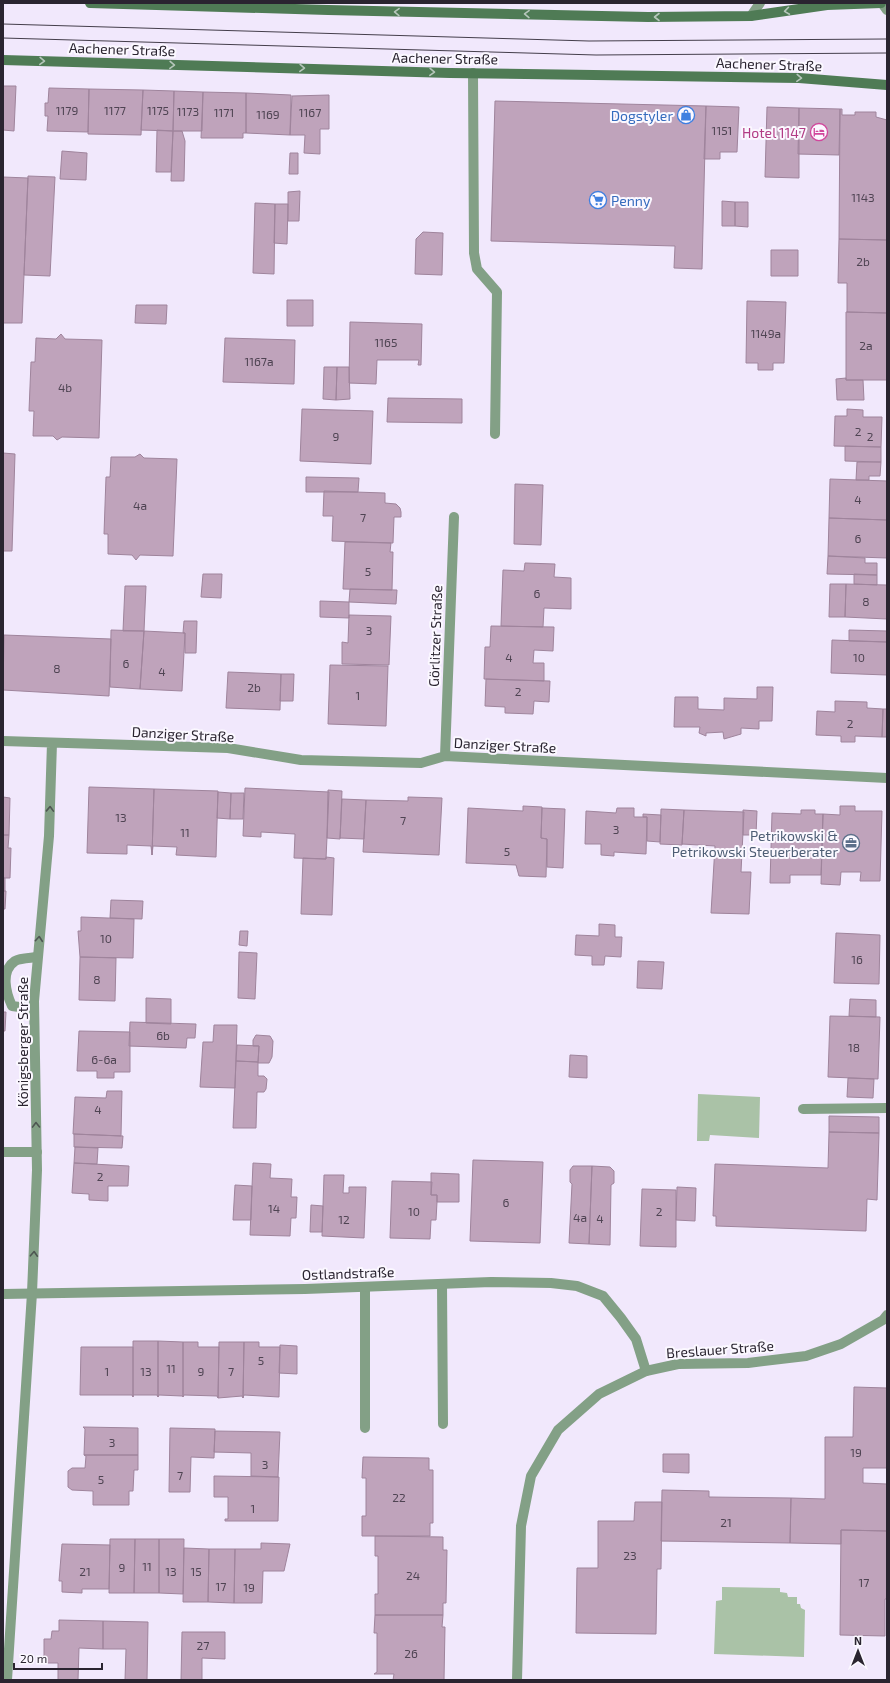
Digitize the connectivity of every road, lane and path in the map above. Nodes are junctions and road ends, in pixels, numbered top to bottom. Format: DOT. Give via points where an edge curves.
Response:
graph roads {
  1 [pos="90,3"];
  2 [pos="760,3"];
  3 [pos="882,3"];
  4 [pos="887,10"];
  5 [pos="751,16"];
  6 [pos="3,60"];
  7 [pos="473,73"];
  8 [pos="887,85"];
  9 [pos="495,434"];
  10 [pos="454,517"];
  11 [pos="3,741"];
  12 [pos="52,743"];
  13 [pos="445,756"];
  14 [pos="887,778"];
  15 [pos="37,957"];
  16 [pos="34,1009"];
  17 [pos="887,1108"];
  18 [pos="803,1109"];
  19 [pos="3,1152"];
  20 [pos="37,1152"];
  21 [pos="442,1284"];
  22 [pos="365,1287"];
  23 [pos="32,1293"];
  24 [pos="3,1294"];
  25 [pos="887,1315"];
  26 [pos="646,1371"];
  27 [pos="443,1424"];
  28 [pos="365,1428"];
  29 [pos="7,1680"];
  30 [pos="517,1680"];
  5 -- 1 [label="main road, one-way" via="648,17"];
  2 -- 5 [label="street"];
  3 -- 4 [label="street"];
  3 -- 5 [label="main road, one-way" via="827,5"];
  6 -- 7 [label="main road, Aachener Straße, one-way"];
  7 -- 8 [label="main road, Aachener Straße, one-way" via="799,78"];
  7 -- 9 [label="street" via="474,253 477,269 497,292"];
  10 -- 13 [label="street, Görlitzer Straße"];
  11 -- 12 [label="street, Danziger Straße"];
  12 -- 13 [label="street, Danziger Straße" via="228,748 301,760 421,763"];
  15 -- 12 [label="street, Königsberger Straße, one-way" via="49,836"];
  13 -- 14 [label="street, Danziger Straße"];
  15 -- 16 [label="street, Königsberger Straße"];
  15 -- 16 [label="street" via="16,960 6,975 6,992 12,1006"];
  20 -- 16 [label="street, Königsberger Straße, one-way"];
  17 -- 18 [label="street"];
  19 -- 20 [label="street"];
  23 -- 20 [label="street, Königsberger Straße, one-way"];
  21 -- 22 [label="street, Ostlandstraße"];
  21 -- 26 [label="street, Ostlandstraße" via="551,1283 577,1286 604,1296 636,1339"];
  21 -- 27 [label="street"];
  22 -- 23 [label="street, Ostlandstraße"];
  22 -- 28 [label="street"];
  23 -- 24 [label="street, Ostlandstraße"];
  23 -- 29 [label="street, Königsberger Straße"];
  25 -- 26 [label="street, Breslauer Straße" via="883,1320 841,1344 806,1356 748,1363 678,1364"];
  26 -- 30 [label="street, Breslauer Straße" via="599,1394 558,1430 531,1476 521,1526"];
}
